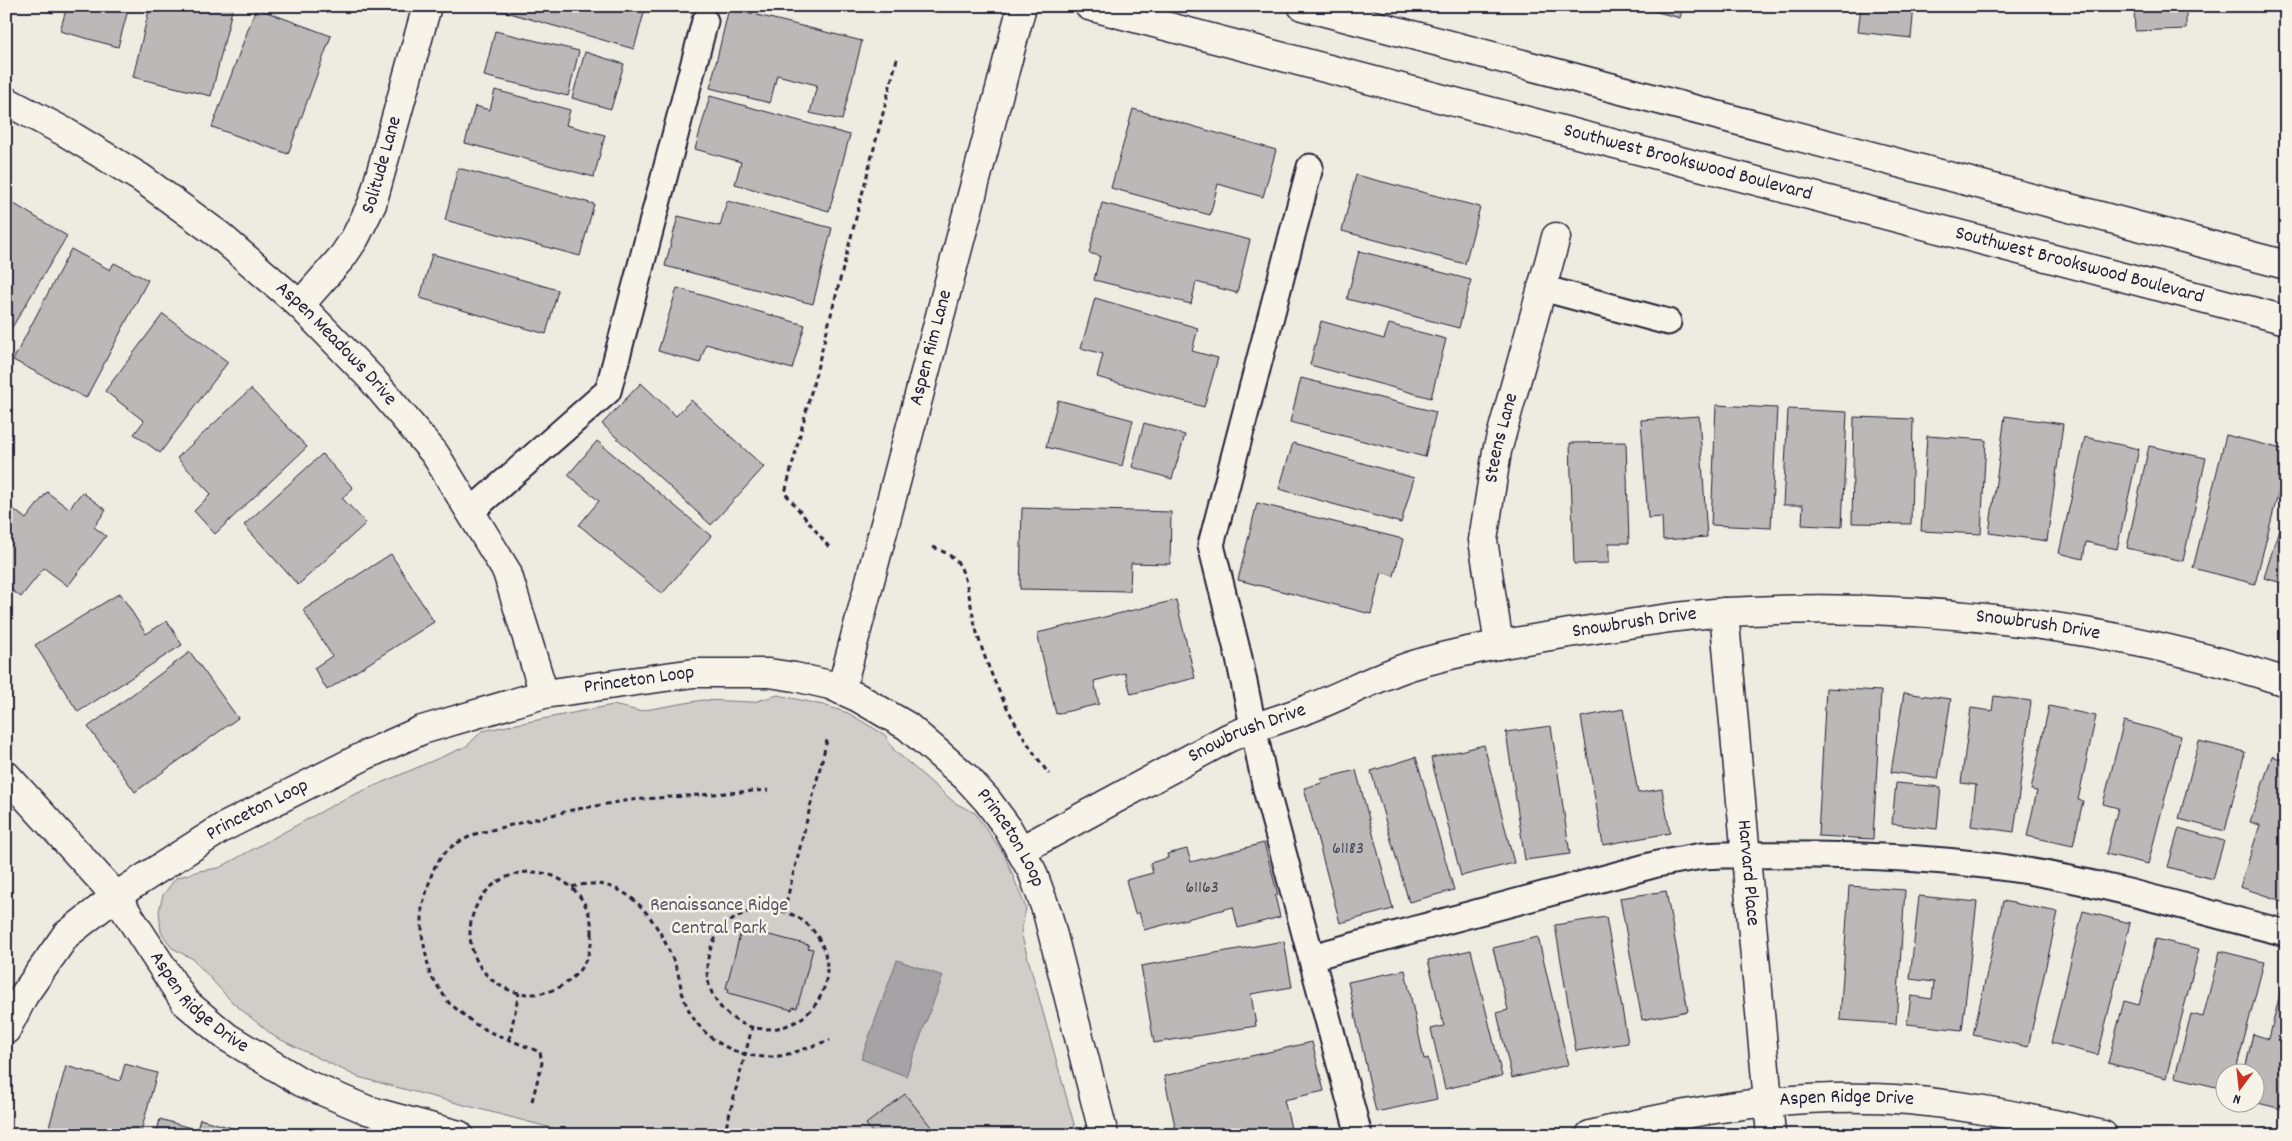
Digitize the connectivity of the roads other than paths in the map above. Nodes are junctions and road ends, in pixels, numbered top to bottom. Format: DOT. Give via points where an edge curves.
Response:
graph roads {
  1 [pos="427,6"];
  2 [pos="1022,6"];
  3 [pos="1089,6"];
  4 [pos="1302,6"];
  5 [pos="704,21"];
  6 [pos="6,101"];
  7 [pos="1310,167"];
  8 [pos="1556,236"];
  9 [pos="2286,266"];
  10 [pos="1542,288"];
  11 [pos="300,305"];
  12 [pos="2286,320"];
  13 [pos="1668,322"];
  14 [pos="470,512"];
  15 [pos="1724,612"];
  16 [pos="1500,645"];
  17 [pos="2286,682"];
  18 [pos="842,690"];
  19 [pos="544,694"];
  20 [pos="1252,727"];
  21 [pos="6,775"];
  22 [pos="1021,850"];
  23 [pos="1746,855"];
  24 [pos="116,896"];
  25 [pos="2286,933"];
  26 [pos="1312,957"];
  27 [pos="6,1030"];
  28 [pos="1769,1101"];
  29 [pos="459,1135"];
  30 [pos="1104,1135"];
  31 [pos="1359,1135"];
  32 [pos="1590,1135"];
  33 [pos="1771,1135"];
  34 [pos="2102,1135"];
  1 -- 11 [label="street, Solitude Lane" via="372,204 343,256"];
  2 -- 18 [label="street, Aspen Rim Lane"];
  3 -- 12 [label="street, Southwest Brookswood Boulevard"];
  4 -- 9 [label="street"];
  5 -- 14 [label="lane" via="608,391"];
  6 -- 11 [label="street, Aspen Meadows Drive" via="141,178 219,236"];
  7 -- 20 [label="lane" via="1211,545"];
  8 -- 10 [label="street, Steens Lane"];
  10 -- 13 [label="lane"];
  10 -- 16 [label="street, Steens Lane" via="1497,452 1483,540"];
  11 -- 14 [label="street, Aspen Meadows Drive" via="370,377 435,454"];
  14 -- 19 [label="street, Aspen Meadows Drive" via="507,572"];
  15 -- 16 [label="street, Snowbrush Drive"];
  15 -- 17 [label="street, Snowbrush Drive" via="1803,609 2004,620 2118,637 2234,665"];
  15 -- 23 [label="street, Harvard Place"];
  16 -- 20 [label="street, Snowbrush Drive" via="1410,666 1305,710"];
  18 -- 19 [label="street, Princeton Loop" via="795,677 740,672 671,676"];
  18 -- 22 [label="street, Princeton Loop" via="894,718 936,750 987,800"];
  19 -- 24 [label="street, Princeton Loop" via="422,730 366,754 222,828"];
  20 -- 22 [label="street, Snowbrush Drive"];
  20 -- 26 [label="lane"];
  21 -- 24 [label="street, Aspen Ridge Drive"];
  22 -- 30 [label="street, Princeton Loop" via="1047,912"];
  23 -- 25 [label="lane" via="1889,857 2021,870 2113,889"];
  23 -- 26 [label="lane" via="1702,856 1657,864"];
  23 -- 28 [label="street, Harvard Place"];
  24 -- 27 [label="street, Princeton Loop" via="66,935 24,995"];
  24 -- 29 [label="street, Aspen Ridge Drive" via="186,1002 227,1037 301,1082 367,1110"];
  26 -- 31 [label="lane"];
  28 -- 32 [label="street, Aspen Ridge Drive" via="1659,1118"];
  28 -- 33 [label="street, Harvard Place"];
  28 -- 34 [label="street, Aspen Ridge Drive" via="1909,1100 2003,1113"];
}
